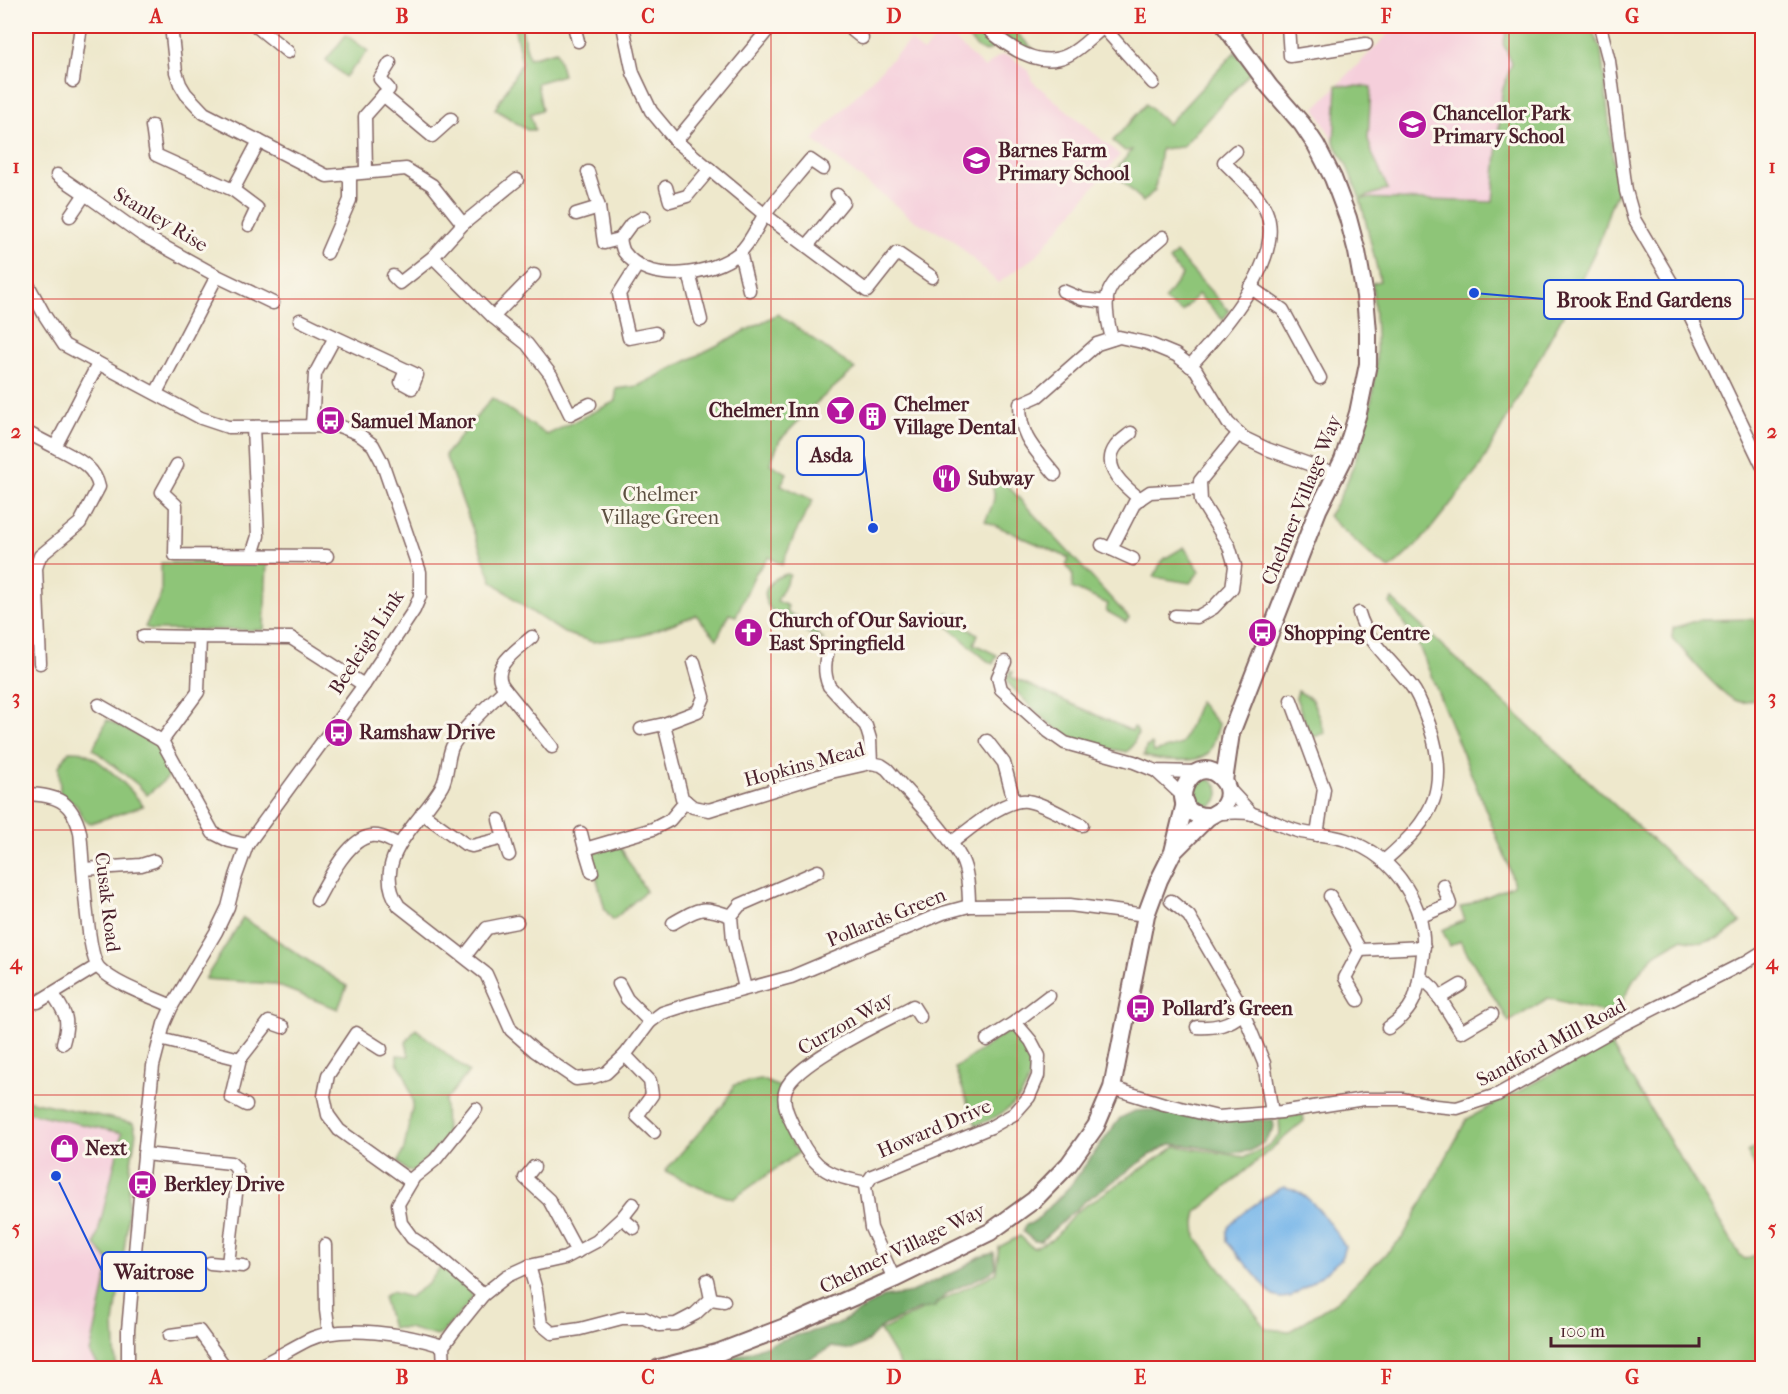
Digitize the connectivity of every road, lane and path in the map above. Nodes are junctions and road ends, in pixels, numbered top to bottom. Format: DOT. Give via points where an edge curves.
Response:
graph roads {
  1 [pos="82,26"];
  2 [pos="171,26"];
  3 [pos="256,26"];
  4 [pos="574,26"];
  5 [pos="623,26"];
  6 [pos="771,26"];
  7 [pos="847,26"];
  8 [pos="985,26"];
  9 [pos="1104,26"];
  10 [pos="1225,26"];
  11 [pos="1288,26"];
  12 [pos="1600,26"];
  13 [pos="862,38"];
  14 [pos="578,41"];
  15 [pos="1366,44"];
  16 [pos="288,52"];
  17 [pos="390,63"];
  18 [pos="73,81"];
  19 [pos="1153,82"];
  20 [pos="383,96"];
  21 [pos="451,119"];
  22 [pos="152,126"];
  23 [pos="259,141"];
  24 [pos="676,141"];
  25 [pos="1236,151"];
  26 [pos="710,169"];
  27 [pos="823,169"];
  28 [pos="366,172"];
  29 [pos="588,172"];
  30 [pos="350,174"];
  31 [pos="57,175"];
  32 [pos="517,180"];
  33 [pos="666,187"];
  34 [pos="233,190"];
  35 [pos="85,194"];
  36 [pos="837,195"];
  37 [pos="599,207"];
  38 [pos="576,214"];
  39 [pos="765,215"];
  40 [pos="70,216"];
  41 [pos="644,217"];
  42 [pos="463,224"];
  43 [pos="249,225"];
  44 [pos="1163,237"];
  45 [pos="620,239"];
  46 [pos="807,246"];
  47 [pos="740,252"];
  48 [pos="327,253"];
  49 [pos="433,257"];
  50 [pos="638,264"];
  51 [pos="689,273"];
  52 [pos="534,275"];
  53 [pos="217,276"];
  54 [pos="393,276"];
  55 [pos="932,277"];
  56 [pos="26,281"];
  57 [pos="1250,287"];
  58 [pos="749,290"];
  59 [pos="1063,291"];
  60 [pos="1107,302"];
  61 [pos="273,303"];
  62 [pos="492,317"];
  63 [pos="300,320"];
  64 [pos="701,320"];
  65 [pos="656,333"];
  66 [pos="335,337"];
  67 [pos="1112,339"];
  68 [pos="98,364"];
  69 [pos="1190,366"];
  70 [pos="406,370"];
  71 [pos="1320,378"];
  72 [pos="156,393"];
  73 [pos="590,405"];
  74 [pos="312,425"];
  75 [pos="253,427"];
  76 [pos="26,432"];
  77 [pos="1131,433"];
  78 [pos="1239,433"];
  79 [pos="55,447"];
  80 [pos="177,465"];
  81 [pos="1762,465"];
  82 [pos="1054,474"];
  83 [pos="1336,474"];
  84 [pos="1200,489"];
  85 [pos="1140,499"];
  86 [pos="252,555"];
  87 [pos="327,556"];
  88 [pos="1133,559"];
  89 [pos="1359,613"];
  90 [pos="1175,616"];
  91 [pos="143,636"];
  92 [pos="200,637"];
  93 [pos="532,637"];
  94 [pos="829,647"];
  95 [pos="694,662"];
  96 [pos="1005,662"];
  97 [pos="40,663"];
  98 [pos="364,684"];
  99 [pos="505,689"];
  100 [pos="1291,700"];
  101 [pos="99,705"];
  102 [pos="664,724"];
  103 [pos="641,729"];
  104 [pos="1231,733"];
  105 [pos="162,741"];
  106 [pos="987,741"];
  107 [pos="552,747"];
  108 [pos="871,763"];
  109 [pos="1156,771"];
  110 [pos="1201,772"];
  111 [pos="1225,784"];
  112 [pos="26,794"];
  113 [pos="1184,800"];
  114 [pos="686,801"];
  115 [pos="1014,801"];
  116 [pos="422,813"];
  117 [pos="1213,814"];
  118 [pos="1252,814"];
  119 [pos="499,820"];
  120 [pos="1082,825"];
  121 [pos="581,833"];
  122 [pos="1317,835"];
  123 [pos="504,838"];
  124 [pos="951,843"];
  125 [pos="247,845"];
  126 [pos="399,845"];
  127 [pos="585,849"];
  128 [pos="1173,852"];
  129 [pos="509,855"];
  130 [pos="1385,860"];
  131 [pos="154,861"];
  132 [pos="84,869"];
  133 [pos="818,871"];
  134 [pos="592,872"];
  135 [pos="1443,885"];
  136 [pos="1330,896"];
  137 [pos="317,900"];
  138 [pos="1171,901"];
  139 [pos="969,906"];
  140 [pos="1146,915"];
  141 [pos="731,916"];
  142 [pos="1419,917"];
  143 [pos="517,922"];
  144 [pos="673,923"];
  145 [pos="1424,947"];
  146 [pos="1360,950"];
  147 [pos="1762,952"];
  148 [pos="465,957"];
  149 [pos="97,966"];
  150 [pos="1420,976"];
  151 [pos="619,984"];
  152 [pos="1461,985"];
  153 [pos="745,988"];
  154 [pos="53,994"];
  155 [pos="1049,996"];
  156 [pos="1439,998"];
  157 [pos="1358,1000"];
  158 [pos="26,1002"];
  159 [pos="172,1006"];
  160 [pos="1243,1012"];
  161 [pos="1492,1014"];
  162 [pos="920,1017"];
  163 [pos="650,1022"];
  164 [pos="1015,1022"];
  165 [pos="283,1027"];
  166 [pos="1197,1027"];
  167 [pos="1388,1028"];
  168 [pos="159,1039"];
  169 [pos="987,1040"];
  170 [pos="63,1043"];
  171 [pos="381,1049"];
  172 [pos="625,1055"];
  173 [pos="240,1059"];
  174 [pos="1112,1088"];
  175 [pos="246,1105"];
  176 [pos="476,1109"];
  177 [pos="1272,1113"];
  178 [pos="654,1132"];
  179 [pos="144,1154"];
  180 [pos="534,1167"];
  181 [pos="410,1181"];
  182 [pos="867,1183"];
  183 [pos="633,1204"];
  184 [pos="622,1218"];
  185 [pos="634,1228"];
  186 [pos="325,1245"];
  187 [pos="578,1252"];
  188 [pos="210,1263"];
  189 [pos="228,1264"];
  190 [pos="243,1266"];
  191 [pos="529,1266"];
  192 [pos="894,1279"];
  193 [pos="707,1280"];
  194 [pos="483,1295"];
  195 [pos="711,1299"];
  196 [pos="724,1302"];
  197 [pos="329,1333"];
  198 [pos="170,1335"];
  199 [pos="443,1346"];
  200 [pos="129,1368"];
  201 [pos="226,1368"];
  202 [pos="255,1368"];
  203 [pos="444,1368"];
  204 [pos="659,1368"];
  1 -- 18 [label="street"];
  2 -- 23 [label="street" via="176,72 186,93 204,113"];
  3 -- 16 [label="street"];
  4 -- 14 [label="street"];
  5 -- 24 [label="street" via="633,73 651,111"];
  6 -- 24 [label="street"];
  7 -- 13 [label="street"];
  8 -- 9 [label="street" via="1021,54 1048,59 1068,55"];
  9 -- 19 [label="street"];
  10 -- 83 [label="street, Chelmer Village Way" via="1316,145 1348,218 1358,252 1365,296 1368,364 1358,413"];
  11 -- 15 [label="street" via="1290,56"];
  12 -- 81 [label="street" via="1609,61 1626,191 1634,219 1686,307"];
  17 -- 20 [label="street" via="380,79 389,89"];
  20 -- 21 [label="street" via="432,136"];
  20 -- 28 [label="street" via="365,116"];
  22 -- 34 [label="street" via="156,155"];
  23 -- 30 [label="street" via="327,176"];
  23 -- 34 [label="street"];
  24 -- 26 [label="street"];
  25 -- 57 [label="street" via="1224,162 1266,209 1271,227 1269,247"];
  26 -- 33 [label="street" via="687,196 670,201"];
  26 -- 39 [label="street"];
  27 -- 39 [label="street" via="810,160"];
  28 -- 30 [label="street"];
  28 -- 42 [label="street" via="406,170 432,185"];
  29 -- 37 [label="street"];
  30 -- 48 [label="street" via="350,200"];
  31 -- 35 [label="street, Stanley Rise"];
  32 -- 42 [label="street"];
  34 -- 43 [label="street" via="257,208"];
  35 -- 40 [label="street, Stanley Rise"];
  35 -- 53 [label="street, Stanley Rise" via="141,234"];
  36 -- 46 [label="street" via="843,202"];
  37 -- 38 [label="street"];
  37 -- 45 [label="street" via="604,243"];
  39 -- 46 [label="street"];
  39 -- 47 [label="street"];
  41 -- 45 [label="street" via="631,224"];
  42 -- 49 [label="street"];
  44 -- 60 [label="street" via="1119,277 1107,295"];
  45 -- 50 [label="street" via="624,252"];
  46 -- 55 [label="street" via="867,291 897,253"];
  47 -- 51 [label="street" via="708,269"];
  47 -- 58 [label="street"];
  49 -- 54 [label="street" via="400,283"];
  49 -- 62 [label="street"];
  50 -- 51 [label="street" via="657,273"];
  50 -- 65 [label="street" via="619,294 628,338"];
  51 -- 64 [label="street"];
  52 -- 62 [label="street"];
  53 -- 61 [label="street, Stanley Rise"];
  53 -- 72 [label="street, Stanley Rise"];
  56 -- 68 [label="street, Beeleigh Link" via="64,345"];
  57 -- 69 [label="street" via="1226,326"];
  57 -- 71 [label="street" via="1283,310"];
  59 -- 60 [label="street" via="1082,299"];
  60 -- 67 [label="street"];
  62 -- 73 [label="street" via="527,344 551,375 570,414"];
  63 -- 66 [label="street"];
  66 -- 70 [label="street"];
  66 -- 74 [label="street" via="315,374"];
  67 -- 69 [label="street" via="1147,343 1176,355"];
  67 -- 82 [label="street" via="1097,344 1038,396 1020,404 1026,438"];
  68 -- 72 [label="street, Beeleigh Link"];
  68 -- 79 [label="street"];
  69 -- 78 [label="street"];
  72 -- 75 [label="street, Beeleigh Link" via="201,418 228,427"];
  74 -- 75 [label="street, Beeleigh Link"];
  74 -- 98 [label="street, Beeleigh Link" via="339,426 373,445 420,572 420,596 414,610"];
  75 -- 86 [label="street" via="258,536"];
  76 -- 79 [label="street"];
  77 -- 85 [label="street" via="1115,448 1111,461 1114,474"];
  78 -- 83 [label="street" via="1267,449"];
  78 -- 84 [label="street" via="1200,481"];
  79 -- 97 [label="street" via="85,463 97,476 99,487 80,523 40,556 36,568"];
  80 -- 86 [label="street" via="162,492 176,505 175,555"];
  83 -- 104 [label="street, Chelmer Village Way" via="1318,510"];
  84 -- 85 [label="street" via="1150,492"];
  84 -- 90 [label="street" via="1201,501 1229,546 1235,566 1232,588 1213,608 1197,617"];
  85 -- 88 [label="street" via="1106,547"];
  86 -- 87 [label="street"];
  89 -- 130 [label="street" via="1366,632 1414,689 1438,757 1431,807 1417,829"];
  91 -- 92 [label="street"];
  92 -- 98 [label="street" via="291,638"];
  92 -- 105 [label="street" via="198,692"];
  93 -- 99 [label="street" via="505,659 499,678"];
  94 -- 108 [label="street" via="826,679 866,726"];
  95 -- 102 [label="street" via="704,697 698,711"];
  96 -- 109 [label="street" via="998,677 1001,689 1048,731 1081,749"];
  98 -- 125 [label="street, Beeleigh Link"];
  99 -- 107 [label="street"];
  99 -- 116 [label="street, Pollards Green" via="453,746 443,785"];
  100 -- 122 [label="street" via="1324,789"];
  101 -- 105 [label="street"];
  102 -- 103 [label="street"];
  102 -- 114 [label="street" via="682,798"];
  104 -- 110 [label="street, Chelmer Village Way"];
  104 -- 111 [label="street, Chelmer Village Way"];
  105 -- 125 [label="street" via="213,833"];
  106 -- 115 [label="street" via="1004,763"];
  108 -- 114 [label="street, Hopkins Mead" via="709,810 693,807"];
  108 -- 124 [label="street, Hopkins Mead" via="887,770"];
  109 -- 110 [label="street"];
  109 -- 113 [label="street"];
  110 -- 111 [label="street" via="1219,775"];
  110 -- 113 [label="street, Chelmer Village Way" via="1186,782"];
  111 -- 117 [label="street, Chelmer Village Way" via="1226,802"];
  111 -- 118 [label="street"];
  112 -- 132 [label="street, Cusak Road" via="52,796 72,812 80,832"];
  113 -- 117 [label="street" via="1195,814"];
  113 -- 128 [label="street, Chelmer Village Way"];
  114 -- 127 [label="street" via="670,820 653,829"];
  115 -- 120 [label="street" via="1028,801"];
  115 -- 124 [label="street"];
  116 -- 123 [label="street" via="465,844 472,846"];
  116 -- 126 [label="street, Pollards Green"];
  117 -- 118 [label="street"];
  117 -- 128 [label="street, Chelmer Village Way"];
  118 -- 122 [label="street"];
  119 -- 123 [label="street"];
  121 -- 127 [label="street"];
  122 -- 130 [label="street" via="1344,839"];
  123 -- 129 [label="street"];
  124 -- 139 [label="street, Hopkins Mead" via="963,862"];
  125 -- 159 [label="street, Beeleigh Link" via="228,907"];
  126 -- 137 [label="street" via="380,836 367,837 353,846 334,869"];
  126 -- 148 [label="street, Pollards Green" via="389,875 392,895 399,906"];
  127 -- 134 [label="street"];
  128 -- 140 [label="street, Chelmer Village Way"];
  130 -- 142 [label="street" via="1411,895"];
  131 -- 132 [label="street"];
  132 -- 149 [label="street, Cusak Road" via="91,944"];
  133 -- 141 [label="street" via="740,905"];
  135 -- 142 [label="street" via="1450,904"];
  136 -- 146 [label="street"];
  138 -- 160 [label="street" via="1189,916"];
  139 -- 140 [label="street, Pollards Green" via="1070,905"];
  139 -- 153 [label="street, Pollards Green" via="943,913 791,977"];
  140 -- 174 [label="street, Chelmer Village Way"];
  141 -- 144 [label="street" via="708,908 693,911"];
  141 -- 153 [label="street"];
  142 -- 145 [label="street"];
  143 -- 148 [label="street" via="487,928"];
  145 -- 146 [label="street"];
  145 -- 150 [label="street"];
  146 -- 157 [label="street" via="1346,978"];
  147 -- 177 [label="street, Sandford Mill Road" via="1477,1103 1456,1107 1403,1099 1364,1099"];
  148 -- 172 [label="street, Pollards Green" via="486,974 511,1030 553,1065 576,1079 594,1077 606,1073"];
  149 -- 154 [label="street"];
  149 -- 159 [label="street, Cusak Road" via="112,978"];
  150 -- 156 [label="street"];
  150 -- 167 [label="street" via="1414,1001 1405,1016"];
  151 -- 163 [label="street" via="627,999"];
  152 -- 156 [label="street"];
  153 -- 163 [label="street, Pollards Green" via="673,1009"];
  154 -- 158 [label="street" via="38,1002"];
  154 -- 170 [label="street" via="67,1016"];
  155 -- 164 [label="street"];
  156 -- 161 [label="street" via="1461,1032"];
  159 -- 168 [label="street, Beeleigh Link"];
  160 -- 166 [label="street" via="1220,1026"];
  160 -- 177 [label="street" via="1264,1064"];
  162 -- 182 [label="street, Curzon Way" via="913,1006 812,1062 785,1090 786,1108 808,1155 823,1170"];
  163 -- 172 [label="street, Pollards Green"];
  164 -- 169 [label="street"];
  164 -- 182 [label="street, Howard Drive" via="1039,1056 1038,1076 1029,1097 1014,1114 872,1176"];
  165 -- 173 [label="street" via="269,1022"];
  168 -- 173 [label="street"];
  168 -- 179 [label="street, Beeleigh Link"];
  171 -- 181 [label="street" via="356,1033 328,1075 324,1096 328,1115 339,1130"];
  172 -- 178 [label="street" via="650,1081 652,1095 637,1116"];
  173 -- 175 [label="street" via="231,1097"];
  174 -- 177 [label="street, Sandford Mill Road" via="1218,1116"];
  174 -- 192 [label="street, Chelmer Village Way" via="1096,1126 1069,1164 1034,1200 990,1232"];
  176 -- 181 [label="street" via="435,1160"];
  179 -- 189 [label="street" via="231,1163 236,1168"];
  179 -- 200 [label="street, Beeleigh Link" via="128,1330"];
  180 -- 187 [label="street" via="525,1178 549,1200"];
  181 -- 194 [label="street" via="398,1204 400,1223 412,1239"];
  182 -- 192 [label="street, Howard Drive" via="866,1207 871,1228"];
  183 -- 184 [label="street"];
  184 -- 185 [label="street"];
  184 -- 187 [label="street"];
  186 -- 197 [label="street"];
  187 -- 191 [label="street"];
  188 -- 189 [label="street"];
  189 -- 190 [label="street"];
  191 -- 194 [label="street" via="507,1276"];
  191 -- 195 [label="street" via="541,1324 552,1332 622,1318 676,1324"];
  192 -- 204 [label="street, Chelmer Village Way" via="717,1353"];
  193 -- 195 [label="street"];
  194 -- 199 [label="street"];
  195 -- 196 [label="street"];
  197 -- 199 [label="street" via="389,1333"];
  197 -- 202 [label="street" via="309,1339"];
  198 -- 201 [label="street" via="199,1331"];
  199 -- 203 [label="street"];
}
